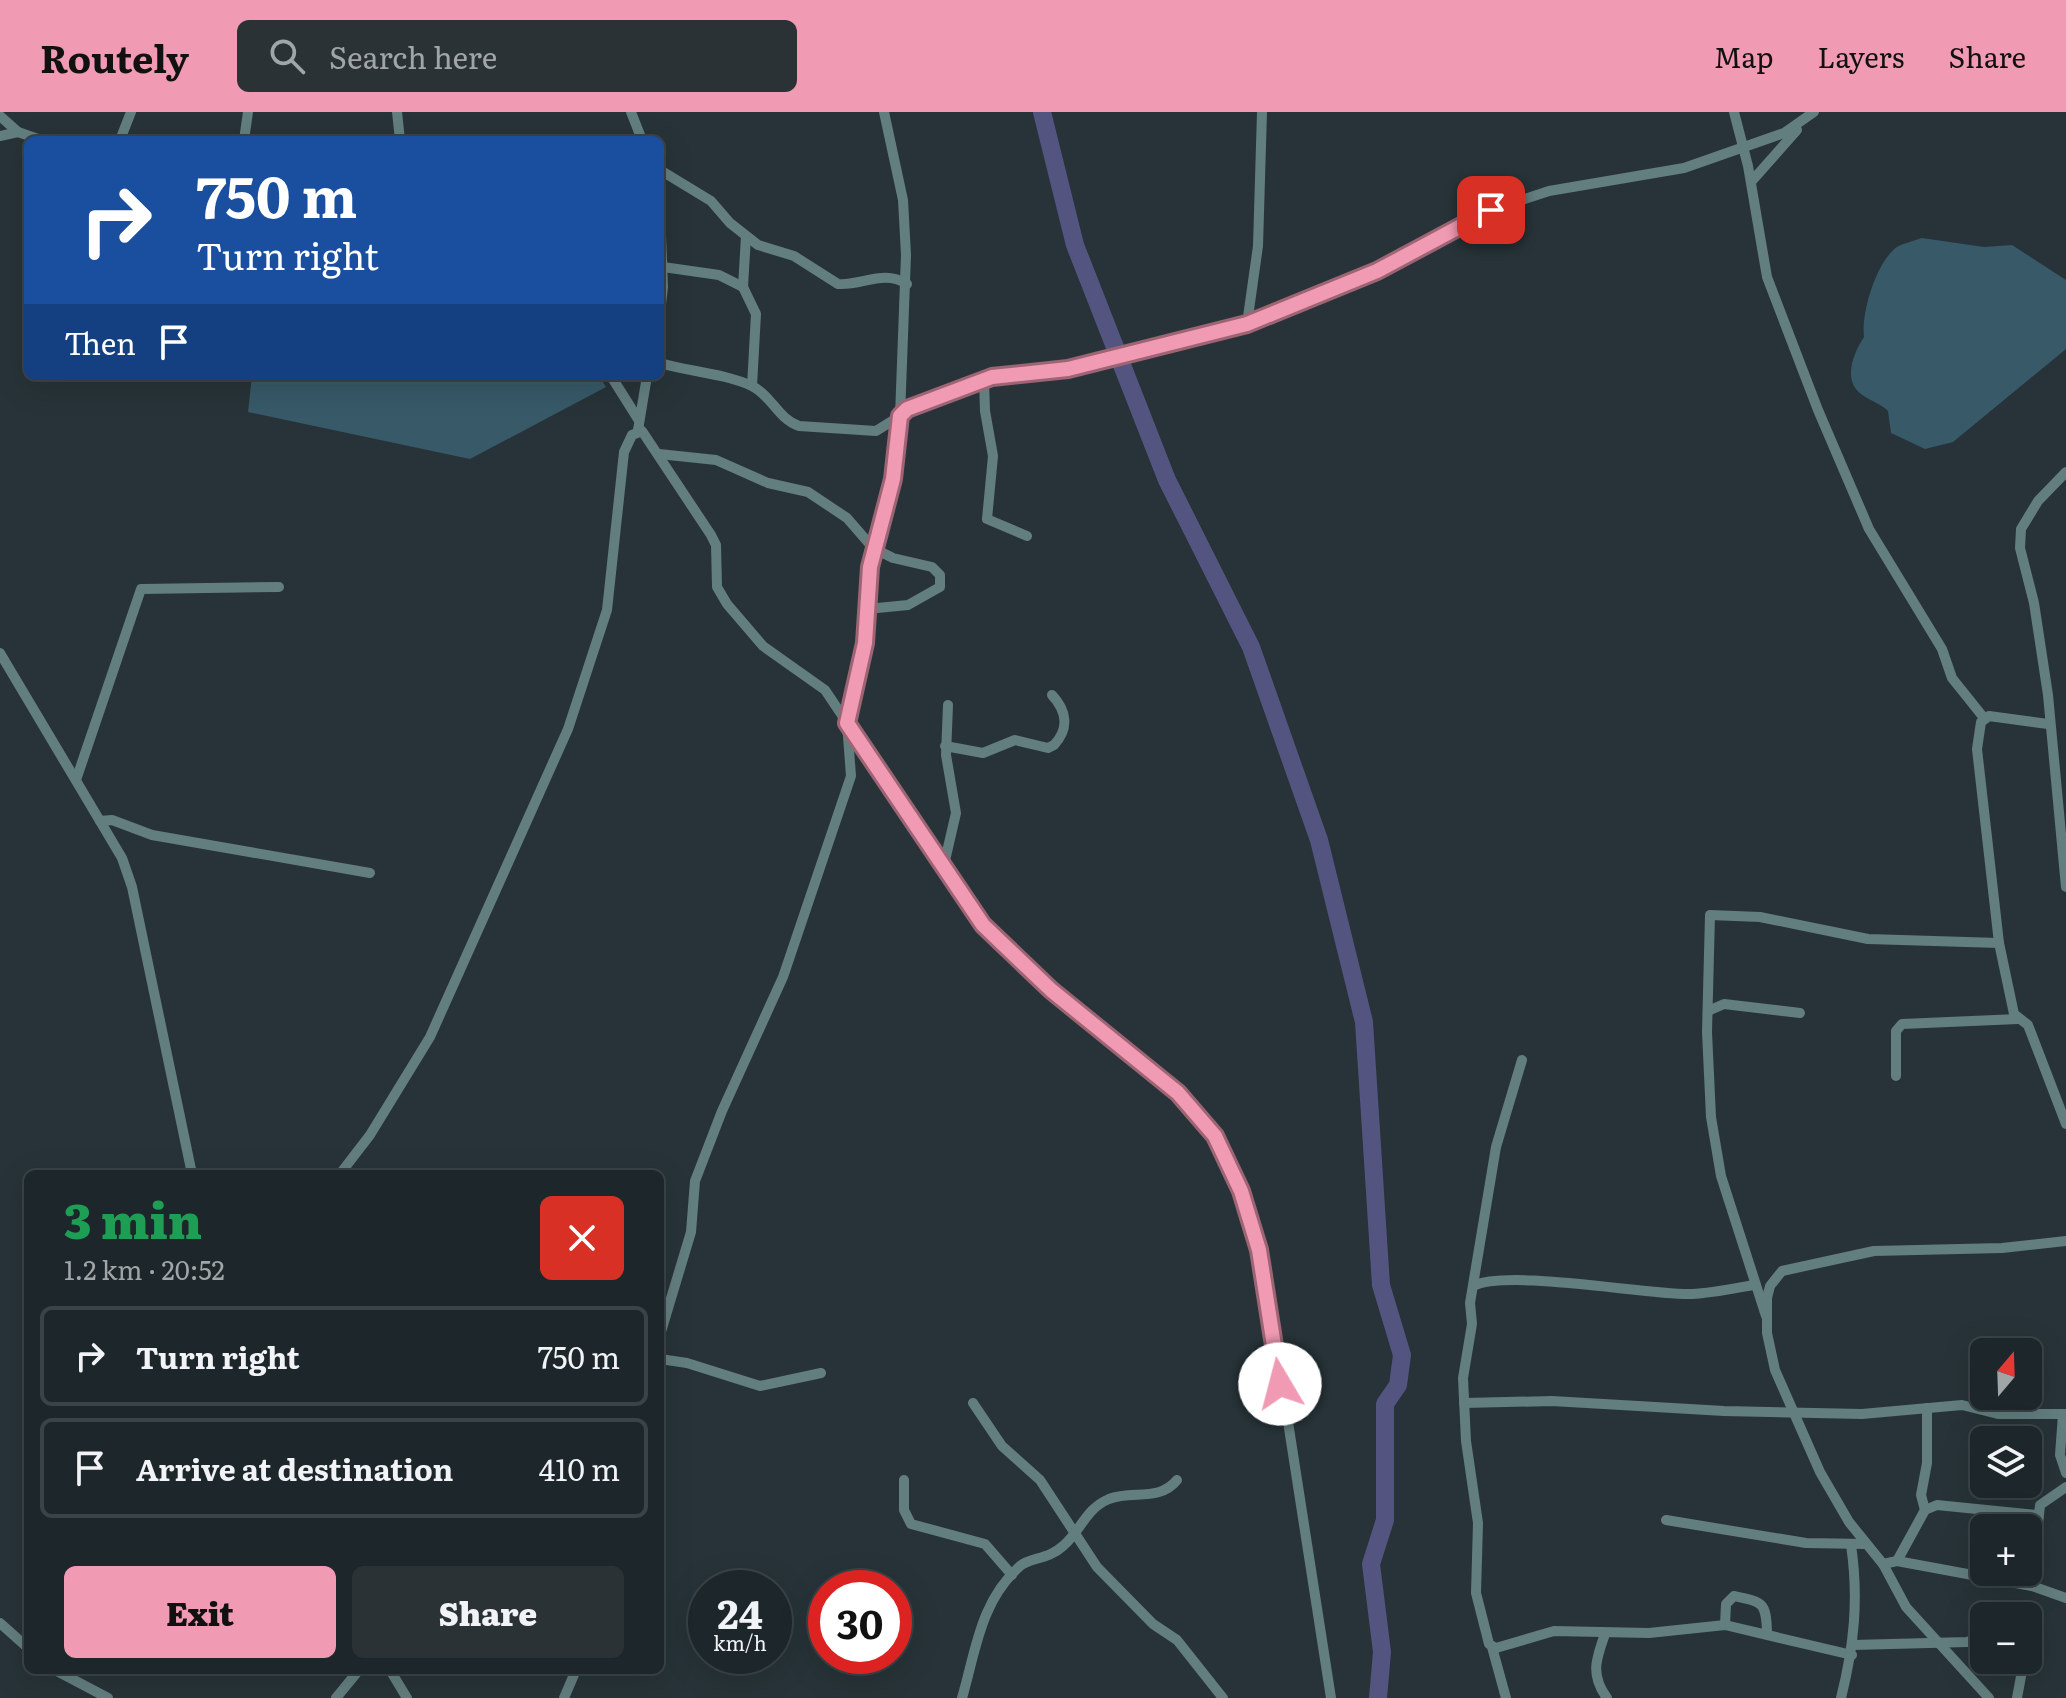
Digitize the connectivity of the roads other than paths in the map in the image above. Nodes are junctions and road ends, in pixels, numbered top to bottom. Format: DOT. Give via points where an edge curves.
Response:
graph roads {
  1 [pos="131,112"];
  2 [pos="248,112"];
  3 [pos="397,112"];
  4 [pos="631,112"];
  5 [pos="884,112"];
  6 [pos="1262,112"];
  7 [pos="1734,112"];
  8 [pos="1814,112"];
  9 [pos="0,116"];
  10 [pos="1802,123"];
  11 [pos="18,132"];
  12 [pos="0,136"];
  13 [pos="30,136"];
  14 [pos="122,136"];
  15 [pos="245,136"];
  16 [pos="400,136"];
  17 [pos="640,136"];
  18 [pos="1744,149"];
  19 [pos="664,172"];
  20 [pos="1751,182"];
  21 [pos="746,236"];
  22 [pos="664,267"];
  23 [pos="907,284"];
  24 [pos="743,287"];
  25 [pos="1247,324"];
  26 [pos="664,364"];
  27 [pos="984,379"];
  28 [pos="613,380"];
  29 [pos="646,380"];
  30 [pos="752,386"];
  31 [pos="900,416"];
  32 [pos="638,424"];
  33 [pos="659,454"];
  34 [pos="2066,472"];
  35 [pos="1027,536"];
  36 [pos="873,548"];
  37 [pos="279,587"];
  38 [pos="867,609"];
  39 [pos="0,653"];
  40 [pos="1052,695"];
  41 [pos="948,705"];
  42 [pos="1984,718"];
  43 [pos="847,723"];
  44 [pos="2048,724"];
  45 [pos="945,746"];
  46 [pos="76,780"];
  47 [pos="100,821"];
  48 [pos="943,869"];
  49 [pos="370,873"];
  50 [pos="2066,887"];
  51 [pos="1999,943"];
  52 [pos="1708,1011"];
  53 [pos="1800,1013"];
  54 [pos="2018,1019"];
  55 [pos="1522,1060"];
  56 [pos="1896,1076"];
  57 [pos="2066,1124"];
  58 [pos="191,1170"];
  59 [pos="343,1170"];
  60 [pos="2066,1241"];
  61 [pos="1755,1285"];
  62 [pos="1473,1286"];
  63 [pos="1766,1316"];
  64 [pos="664,1322"];
  65 [pos="664,1360"];
  66 [pos="821,1373"];
  67 [pos="973,1403"];
  68 [pos="1464,1403"];
  69 [pos="1927,1408"];
  70 [pos="1791,1410"];
  71 [pos="2065,1414"];
  72 [pos="2066,1473"];
  73 [pos="904,1480"];
  74 [pos="1177,1480"];
  75 [pos="2066,1487"];
  76 [pos="1925,1510"];
  77 [pos="2027,1514"];
  78 [pos="2038,1514"];
  79 [pos="1666,1520"];
  80 [pos="1075,1535"];
  81 [pos="1865,1544"];
  82 [pos="1851,1545"];
  83 [pos="1897,1561"];
  84 [pos="1883,1564"];
  85 [pos="1012,1575"];
  86 [pos="1970,1575"];
  87 [pos="2032,1586"];
  88 [pos="2066,1598"];
  89 [pos="0,1623"];
  90 [pos="1725,1625"];
  91 [pos="1767,1632"];
  92 [pos="1605,1634"];
  93 [pos="1970,1641"];
  94 [pos="1938,1643"];
  95 [pos="24,1644"];
  96 [pos="1492,1647"];
  97 [pos="1853,1650"];
  98 [pos="63,1674"];
  99 [pos="356,1674"];
  100 [pos="392,1674"];
  101 [pos="574,1674"];
  102 [pos="2021,1674"];
  103 [pos="108,1698"];
  104 [pos="336,1698"];
  105 [pos="407,1698"];
  106 [pos="564,1698"];
  107 [pos="962,1698"];
  108 [pos="1223,1698"];
  109 [pos="1331,1698"];
  110 [pos="1506,1698"];
  111 [pos="1607,1698"];
  112 [pos="1841,1698"];
  113 [pos="1989,1698"];
  114 [pos="2017,1698"];
  1 -- 14 [label="street"];
  2 -- 15 [label="street"];
  3 -- 16 [label="street"];
  4 -- 17 [label="street"];
  5 -- 23 [label="street" via="903,200"];
  6 -- 25 [label="street" via="1258,246"];
  7 -- 18 [label="street"];
  8 -- 10 [label="street"];
  9 -- 11 [label="street"];
  10 -- 18 [label="street"];
  10 -- 20 [label="street"];
  11 -- 12 [label="street"];
  11 -- 13 [label="street"];
  18 -- 20 [label="street"];
  18 -- 25 [label="street" via="1684,168 1520,199 1473,217 1377,271"];
  19 -- 21 [label="street" via="711,201"];
  20 -- 42 [label="street" via="1759,248 1775,305 1869,529 1942,649 1952,678"];
  21 -- 23 [label="street" via="807,262 838,284 867,277"];
  21 -- 24 [label="street"];
  22 -- 24 [label="street" via="719,275"];
  23 -- 31 [label="street"];
  24 -- 30 [label="street" via="756,314"];
  25 -- 27 [label="street" via="1068,369"];
  26 -- 30 [label="street"];
  27 -- 31 [label="street"];
  27 -- 35 [label="street" via="993,456 987,519"];
  28 -- 32 [label="street"];
  29 -- 32 [label="street"];
  30 -- 31 [label="street" via="799,426 876,431"];
  31 -- 36 [label="street" via="893,479"];
  32 -- 33 [label="street"];
  32 -- 59 [label="street" via="622,460 607,610 568,729 430,1037"];
  33 -- 36 [label="street" via="716,460 768,483 808,492 847,518"];
  33 -- 43 [label="street" via="716,545 715,579 727,604 763,646 825,690"];
  34 -- 44 [label="street" via="2038,501 2021,529 2022,566 2036,613"];
  36 -- 38 [label="street"];
  36 -- 38 [label="street" via="932,567 942,581 908,605"];
  37 -- 46 [label="street" via="141,589"];
  38 -- 43 [label="street"];
  39 -- 46 [label="street"];
  40 -- 45 [label="street" via="1065,717 1048,748 1015,740 983,753"];
  41 -- 45 [label="street"];
  42 -- 44 [label="street"];
  42 -- 51 [label="street" via="1977,749"];
  43 -- 48 [label="street"];
  43 -- 64 [label="street" via="851,776 783,977 695,1181 691,1232"];
  44 -- 50 [label="street"];
  45 -- 48 [label="street" via="956,813"];
  46 -- 47 [label="street"];
  47 -- 49 [label="street"];
  47 -- 58 [label="street" via="132,887"];
  48 -- 109 [label="street" via="964,902 1012,956 1178,1093 1215,1136 1230,1163 1267,1287"];
  51 -- 52 [label="street" via="1868,939 1760,917 1712,914"];
  51 -- 54 [label="street"];
  52 -- 53 [label="street" via="1724,1004"];
  52 -- 61 [label="street" via="1708,1088 1721,1176"];
  54 -- 56 [label="street" via="1902,1024 1896,1031"];
  54 -- 57 [label="street" via="2028,1025"];
  55 -- 62 [label="street" via="1496,1147"];
  60 -- 63 [label="street" via="2002,1248 1895,1248 1790,1268 1770,1286"];
  61 -- 62 [label="street" via="1689,1294 1514,1282 1483,1281"];
  61 -- 63 [label="street"];
  62 -- 68 [label="street"];
  63 -- 70 [label="street" via="1775,1370"];
  65 -- 66 [label="street" via="760,1386"];
  67 -- 80 [label="street" via="1002,1446 1040,1480"];
  68 -- 70 [label="street"];
  68 -- 96 [label="street" via="1478,1523 1476,1593"];
  69 -- 70 [label="street" via="1862,1414"];
  69 -- 71 [label="street" via="1962,1405 1998,1414"];
  69 -- 76 [label="street" via="1921,1495"];
  70 -- 81 [label="street" via="1820,1472"];
  71 -- 72 [label="street" via="2060,1455"];
  73 -- 85 [label="street" via="904,1510 911,1524 985,1544"];
  74 -- 80 [label="street" via="1163,1492 1104,1501 1082,1520"];
  75 -- 78 [label="street" via="2045,1499"];
  76 -- 77 [label="street" via="1937,1505"];
  76 -- 83 [label="street"];
  79 -- 82 [label="street" via="1806,1543"];
  80 -- 85 [label="street" via="1052,1556 1021,1564"];
  80 -- 108 [label="street" via="1097,1567 1153,1624 1177,1640"];
  81 -- 82 [label="street"];
  81 -- 84 [label="street"];
  82 -- 97 [label="street" via="1857,1585"];
  83 -- 84 [label="street"];
  83 -- 86 [label="street"];
  84 -- 94 [label="street" via="1906,1607"];
  85 -- 107 [label="street" via="982,1617"];
  87 -- 88 [label="street"];
  89 -- 95 [label="street"];
  90 -- 91 [label="street"];
  90 -- 91 [label="street" via="1726,1604 1734,1596 1761,1604"];
  90 -- 92 [label="street"];
  91 -- 97 [label="street"];
  92 -- 96 [label="street" via="1554,1631"];
  92 -- 111 [label="street" via="1594,1662 1597,1684"];
  93 -- 94 [label="street"];
  94 -- 97 [label="street"];
  94 -- 113 [label="street"];
  96 -- 110 [label="street"];
  97 -- 112 [label="street"];
  98 -- 103 [label="street"];
  99 -- 104 [label="street"];
  100 -- 105 [label="street"];
  101 -- 106 [label="street"];
  102 -- 114 [label="street"];
}
